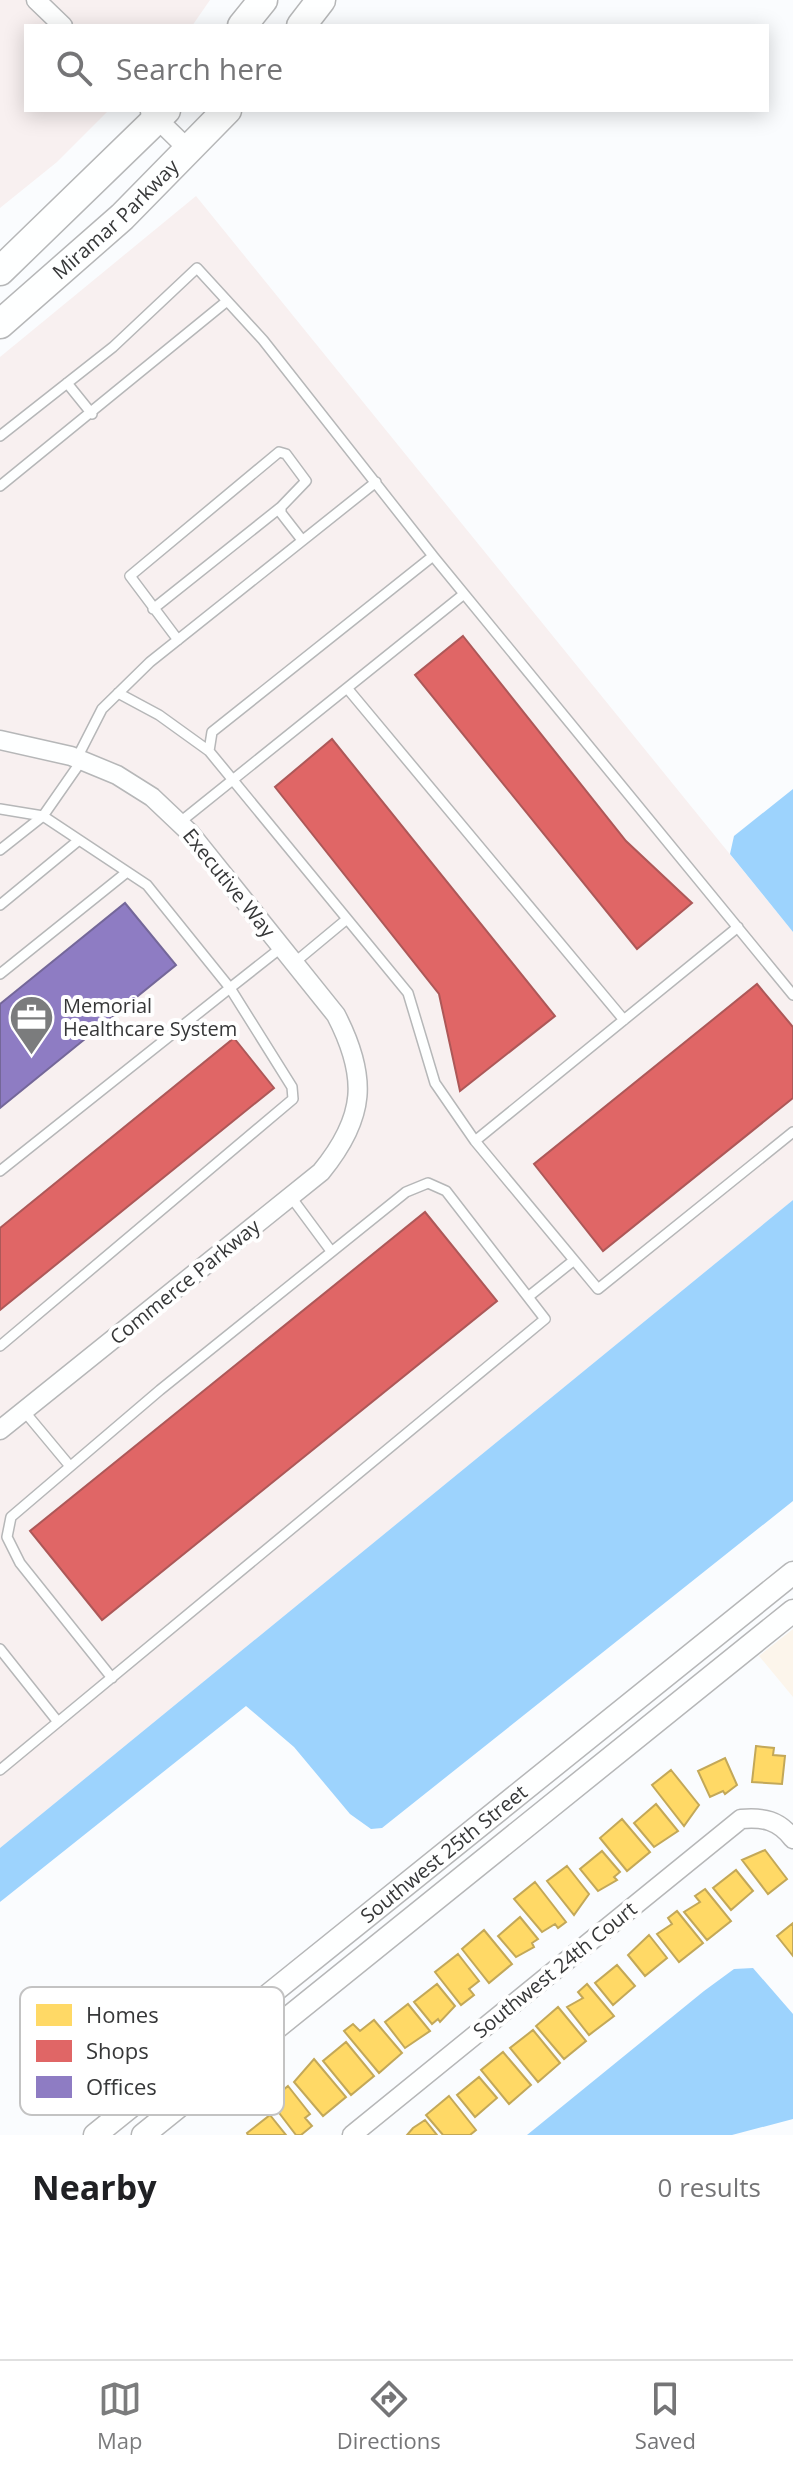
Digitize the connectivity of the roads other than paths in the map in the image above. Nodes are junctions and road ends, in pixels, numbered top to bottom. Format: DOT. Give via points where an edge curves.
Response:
graph roads {
  1 [pos="36,0"];
  2 [pos="263,0"];
  3 [pos="321,0"];
  4 [pos="61,24"];
  5 [pos="244,24"];
  6 [pos="303,24"];
  7 [pos="225,112"];
  8 [pos="157,113"];
  9 [pos="190,151"];
  10 [pos="0,271"];
  11 [pos="227,301"];
  12 [pos="0,324"];
  13 [pos="67,383"];
  14 [pos="92,414"];
  15 [pos="0,436"];
  16 [pos="376,482"];
  17 [pos="0,486"];
  18 [pos="281,507"];
  19 [pos="302,540"];
  20 [pos="433,556"];
  21 [pos="464,594"];
  22 [pos="153,609"];
  23 [pos="178,640"];
  24 [pos="347,688"];
  25 [pos="118,693"];
  26 [pos="0,740"];
  27 [pos="209,751"];
  28 [pos="80,759"];
  29 [pos="232,780"];
  30 [pos="0,809"];
  31 [pos="43,816"];
  32 [pos="179,823"];
  33 [pos="79,840"];
  34 [pos="0,850"];
  35 [pos="127,872"];
  36 [pos="0,905"];
  37 [pos="347,919"];
  38 [pos="738,927"];
  39 [pos="282,947"];
  40 [pos="294,963"];
  41 [pos="0,974"];
  42 [pos="230,988"];
  43 [pos="793,995"];
  44 [pos="624,1020"];
  45 [pos="355,1120"];
  46 [pos="793,1132"];
  47 [pos="475,1141"];
  48 [pos="0,1171"];
  49 [pos="291,1197"];
  50 [pos="331,1251"];
  51 [pos="573,1261"];
  52 [pos="528,1297"];
  53 [pos="0,1346"];
  54 [pos="24,1411"];
  55 [pos="0,1430"];
  56 [pos="69,1465"];
  57 [pos="793,1573"];
  58 [pos="793,1611"];
  59 [pos="0,1649"];
  60 [pos="112,1678"];
  61 [pos="58,1722"];
  62 [pos="0,1770"];
  63 [pos="793,1839"];
  64 [pos="279,1987"];
  65 [pos="284,2021"];
  66 [pos="120,2115"];
  67 [pos="168,2115"];
  68 [pos="95,2135"];
  69 [pos="143,2135"];
  70 [pos="352,2135"];
  1 -- 4 [label="street"];
  2 -- 5 [label="main road"];
  3 -- 6 [label="main road"];
  7 -- 9 [label="main road, Miramar Parkway"];
  8 -- 9 [label="street"];
  8 -- 10 [label="main road, Miramar Parkway"];
  9 -- 12 [label="main road, Miramar Parkway"];
  11 -- 13 [label="lane" via="197,268"];
  11 -- 14 [label="lane"];
  11 -- 16 [label="lane"];
  13 -- 14 [label="lane"];
  13 -- 15 [label="lane"];
  14 -- 17 [label="lane"];
  16 -- 19 [label="lane"];
  16 -- 20 [label="lane"];
  18 -- 19 [label="lane"];
  18 -- 22 [label="lane"];
  18 -- 22 [label="lane" via="306,481 279,452 135,569 133,583"];
  19 -- 23 [label="lane"];
  20 -- 21 [label="lane"];
  20 -- 27 [label="lane" via="212,732"];
  21 -- 24 [label="lane"];
  21 -- 38 [label="lane"];
  22 -- 23 [label="lane"];
  23 -- 25 [label="lane"];
  24 -- 29 [label="lane"];
  24 -- 44 [label="lane"];
  25 -- 27 [label="lane"];
  25 -- 28 [label="lane" via="102,709"];
  26 -- 28 [label="street, Executive Way"];
  27 -- 29 [label="lane"];
  28 -- 31 [label="lane"];
  28 -- 32 [label="street, Executive Way" via="152,797"];
  29 -- 32 [label="lane"];
  29 -- 37 [label="lane"];
  30 -- 31 [label="lane"];
  31 -- 33 [label="lane"];
  31 -- 34 [label="lane"];
  32 -- 39 [label="street, Executive Way"];
  33 -- 35 [label="lane"];
  33 -- 36 [label="lane"];
  35 -- 41 [label="lane"];
  35 -- 42 [label="lane" via="147,885"];
  37 -- 40 [label="lane"];
  37 -- 47 [label="lane" via="408,993 435,1083"];
  38 -- 43 [label="lane"];
  38 -- 44 [label="lane"];
  39 -- 40 [label="street, Executive Way"];
  39 -- 42 [label="lane"];
  40 -- 45 [label="street, Executive Way" via="336,1015 353,1048 359,1082"];
  42 -- 48 [label="lane"];
  42 -- 53 [label="lane" via="292,1087 293,1099"];
  44 -- 47 [label="lane"];
  45 -- 49 [label="street, Commerce Parkway" via="321,1172"];
  46 -- 51 [label="lane" via="598,1289"];
  47 -- 51 [label="lane"];
  49 -- 50 [label="lane"];
  49 -- 54 [label="street, Commerce Parkway"];
  50 -- 52 [label="lane" via="406,1192 428,1183 446,1191"];
  50 -- 56 [label="lane"];
  51 -- 52 [label="lane"];
  52 -- 60 [label="lane" via="545,1319"];
  54 -- 55 [label="street, Commerce Parkway"];
  54 -- 56 [label="lane"];
  56 -- 60 [label="lane" via="11,1517 7,1537 20,1563"];
  57 -- 64 [label="street, Southwest 25th Street"];
  58 -- 65 [label="street, Southwest 25th Street"];
  59 -- 61 [label="lane"];
  60 -- 61 [label="lane"];
  61 -- 62 [label="lane"];
  63 -- 70 [label="street, Southwest 24th Court" via="763,1817 741,1819"];
  66 -- 68 [label="street, Southwest 25th Street"];
  67 -- 69 [label="street, Southwest 25th Street"];
}
